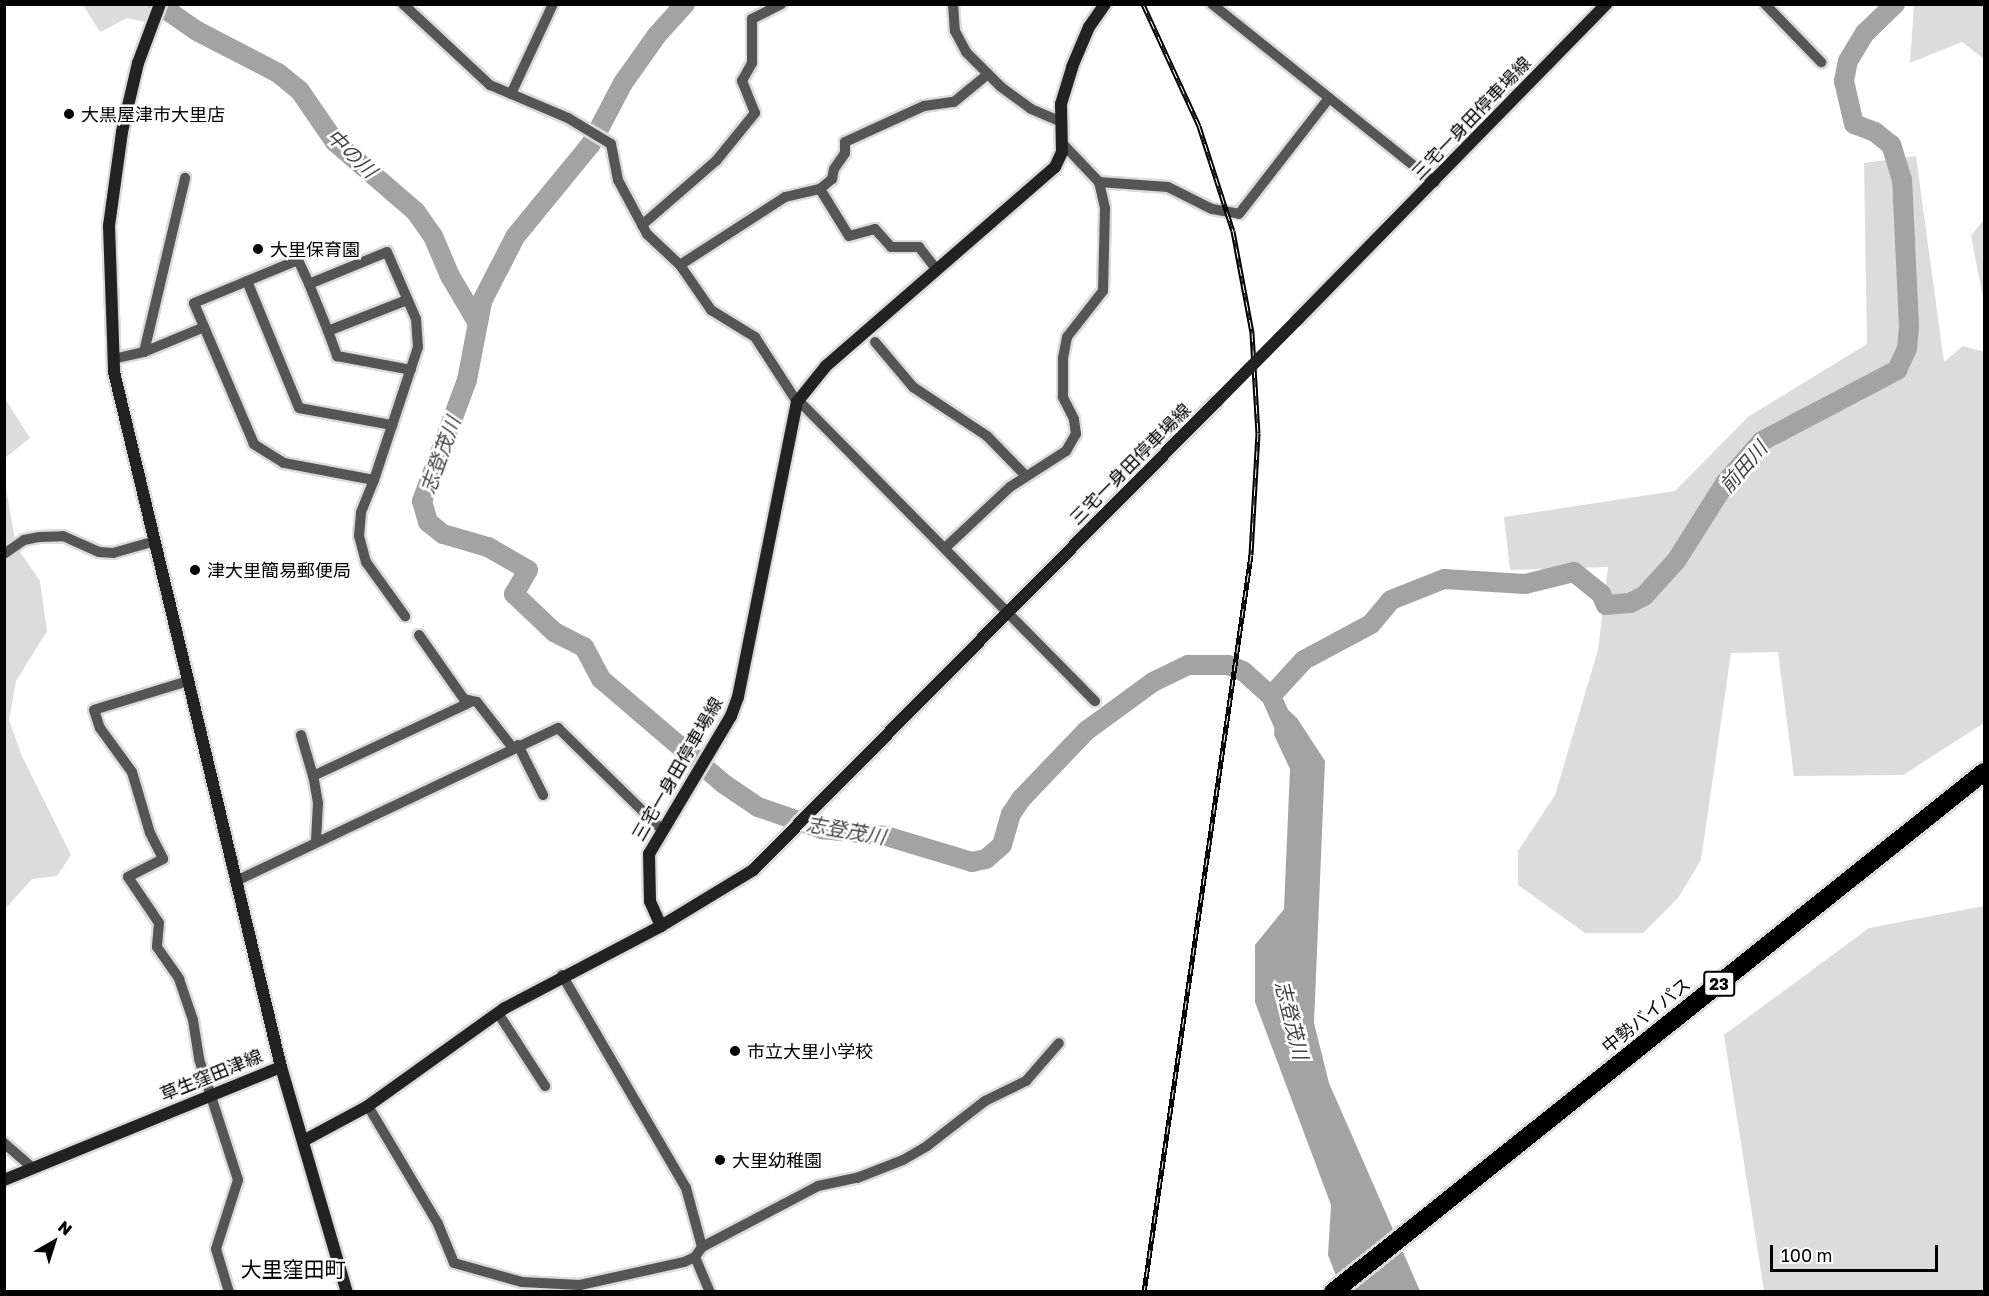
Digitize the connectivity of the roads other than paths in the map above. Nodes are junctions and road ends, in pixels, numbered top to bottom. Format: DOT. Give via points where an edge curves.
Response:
graph roads {
  1 [pos="160,4"];
  2 [pos="403,4"];
  3 [pos="553,4"];
  4 [pos="781,4"];
  5 [pos="953,4"];
  6 [pos="1106,4"];
  7 [pos="1212,4"];
  8 [pos="1607,4"];
  9 [pos="1765,4"];
  10 [pos="1821,62"];
  11 [pos="988,74"];
  12 [pos="511,94"];
  13 [pos="1329,98"];
  14 [pos="1061,122"];
  15 [pos="1061,142"];
  16 [pos="185,178"];
  17 [pos="1099,182"];
  18 [pos="1434,182"];
  19 [pos="820,189"];
  20 [pos="642,225"];
  21 [pos="680,265"];
  22 [pos="936,269"];
  23 [pos="247,281"];
  24 [pos="309,284"];
  25 [pos="407,300"];
  26 [pos="204,327"];
  27 [pos="328,331"];
  28 [pos="875,342"];
  29 [pos="144,352"];
  30 [pos="113,359"];
  31 [pos="411,370"];
  32 [pos="798,401"];
  33 [pos="392,425"];
  34 [pos="1025,475"];
  35 [pos="374,480"];
  36 [pos="155,542"];
  37 [pos="945,548"];
  38 [pos="4,554"];
  39 [pos="1010,611"];
  40 [pos="405,616"];
  41 [pos="419,635"];
  42 [pos="188,681"];
  43 [pos="1095,700"];
  44 [pos="469,703"];
  45 [pos="301,735"];
  46 [pos="515,747"];
  47 [pos="1984,772"];
  48 [pos="313,776"];
  49 [pos="543,795"];
  50 [pos="662,830"];
  51 [pos="316,841"];
  52 [pos="236,880"];
  53 [pos="661,926"];
  54 [pos="562,975"];
  55 [pos="498,1013"];
  56 [pos="1059,1043"];
  57 [pos="281,1066"];
  58 [pos="545,1086"];
  59 [pos="213,1094"];
  60 [pos="368,1106"];
  61 [pos="303,1141"];
  62 [pos="4,1143"];
  63 [pos="33,1168"];
  64 [pos="4,1180"];
  65 [pos="702,1247"];
  66 [pos="695,1257"];
  67 [pos="229,1292"];
  68 [pos="347,1292"];
  69 [pos="710,1292"];
  70 [pos="1333,1292"];
  1 -- 30 [label="main road" via="122,132 109,226"];
  2 -- 12 [label="street" via="490,85"];
  3 -- 12 [label="street"];
  4 -- 20 [label="street" via="752,19 752,63 742,81 755,113 716,161"];
  5 -- 11 [label="street" via="957,37"];
  6 -- 14 [label="main road, 三宅一身田停車場線" via="1080,47 1061,104"];
  7 -- 13 [label="street"];
  8 -- 18 [label="main road, 三宅一身田停車場線"];
  9 -- 10 [label="street"];
  11 -- 14 [label="street" via="1031,109"];
  11 -- 19 [label="street" via="954,102 924,106 845,142 845,153 834,168 832,179"];
  12 -- 20 [label="street" via="584,127 614,148 618,180"];
  13 -- 17 [label="street" via="1239,214 1212,209 1168,187"];
  13 -- 18 [label="street"];
  14 -- 15 [label="main road, 三宅一身田停車場線"];
  15 -- 17 [label="street"];
  15 -- 22 [label="main road, 三宅一身田停車場線" via="1059,161 1049,173"];
  16 -- 29 [label="street"];
  17 -- 34 [label="street" via="1105,208 1103,291 1067,337 1063,358 1063,397 1074,419 1076,434 1061,455"];
  18 -- 39 [label="main road, 三宅一身田停車場線, bridge"];
  19 -- 21 [label="street" via="785,197"];
  19 -- 22 [label="street" via="849,236 875,229 891,247 919,247"];
  20 -- 21 [label="street"];
  21 -- 32 [label="street" via="711,310 754,337"];
  22 -- 32 [label="main road, 三宅一身田停車場線" via="826,366"];
  23 -- 24 [label="street" via="298,260"];
  23 -- 26 [label="street" via="194,303"];
  23 -- 33 [label="street" via="299,408"];
  24 -- 25 [label="street" via="387,252"];
  24 -- 27 [label="street"];
  25 -- 27 [label="street"];
  25 -- 31 [label="street" via="419,329"];
  26 -- 29 [label="street"];
  26 -- 35 [label="street" via="245,429 260,450 284,464"];
  27 -- 31 [label="street" via="337,356"];
  28 -- 34 [label="street" via="913,387 987,436"];
  29 -- 30 [label="street"];
  30 -- 36 [label="main road"];
  31 -- 33 [label="street"];
  32 -- 37 [label="street"];
  32 -- 50 [label="main road, 三宅一身田停車場線" via="744,676 731,716"];
  33 -- 35 [label="street"];
  34 -- 37 [label="street"];
  35 -- 40 [label="street" via="361,513 362,552"];
  36 -- 38 [label="street" via="113,553 99,552 63,536 40,537 24,540"];
  36 -- 42 [label="main road"];
  37 -- 39 [label="street"];
  39 -- 43 [label="street"];
  39 -- 53 [label="main road, 三宅一身田停車場線" via="779,846 723,891"];
  41 -- 44 [label="street"];
  42 -- 52 [label="main road"];
  42 -- 59 [label="street" via="94,710 100,728 132,772 150,833 163,859 128,877 159,923 157,947 179,979"];
  44 -- 46 [label="street" via="477,702"];
  44 -- 48 [label="street"];
  45 -- 48 [label="street"];
  46 -- 49 [label="street"];
  46 -- 50 [label="street" via="558,728"];
  46 -- 51 [label="street"];
  47 -- 70 [label="highway, 中勢バイパス / 23"];
  48 -- 51 [label="street" via="318,803"];
  50 -- 53 [label="main road, 三宅一身田停車場線" via="646,867 650,901"];
  51 -- 52 [label="street" via="264,870"];
  52 -- 57 [label="main road"];
  53 -- 54 [label="main road, 三宅一身田停車場線"];
  54 -- 55 [label="main road, 三宅一身田停車場線"];
  54 -- 65 [label="street" via="686,1188"];
  55 -- 58 [label="street"];
  55 -- 60 [label="main road, 三宅一身田停車場線"];
  56 -- 65 [label="street" via="1026,1081 985,1101 927,1146 880,1170 818,1186"];
  57 -- 59 [label="main road, 草生窪田津線"];
  57 -- 61 [label="main road, 草生窪田津線"];
  59 -- 63 [label="main road, 草生窪田津線"];
  59 -- 67 [label="street" via="238,1180 216,1250"];
  60 -- 61 [label="main road, 三宅一身田停車場線"];
  60 -- 66 [label="street" via="438,1224 451,1261 459,1266 522,1282 566,1286 658,1269"];
  61 -- 68 [label="main road, 草生窪田津線"];
  62 -- 63 [label="street"];
  63 -- 64 [label="main road, 草生窪田津線"];
  65 -- 66 [label="street"];
  66 -- 69 [label="street"];
}
